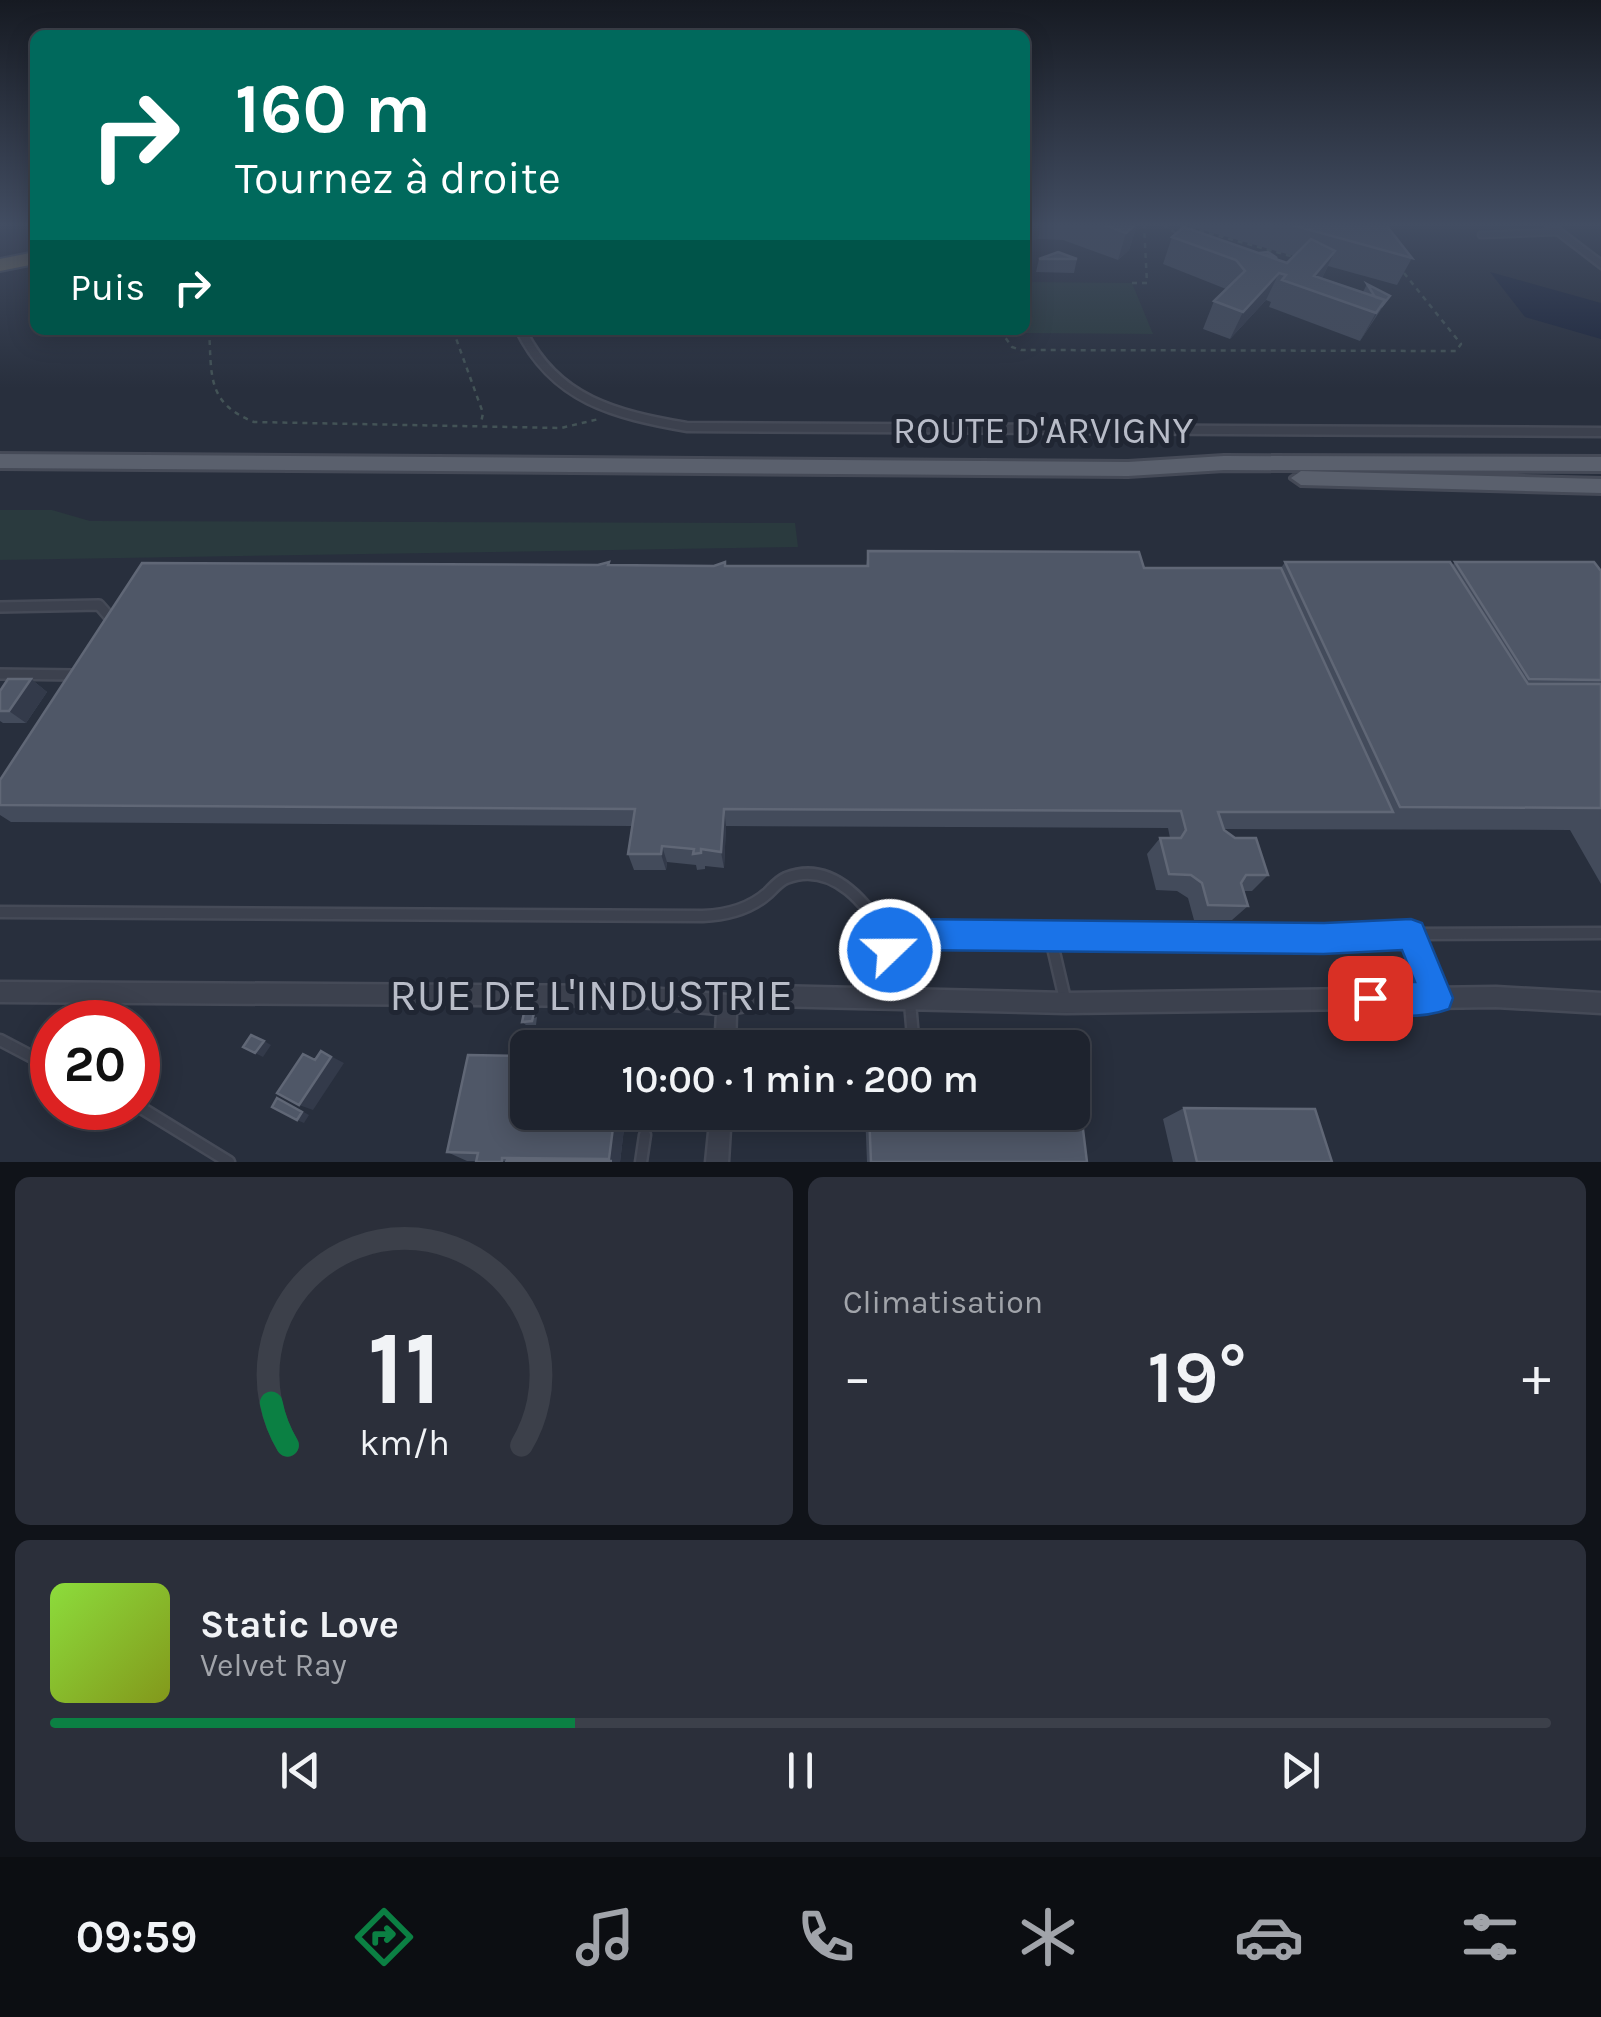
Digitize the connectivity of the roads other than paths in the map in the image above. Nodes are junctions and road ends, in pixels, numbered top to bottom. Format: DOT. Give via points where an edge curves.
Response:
graph roads {
  1 [pos="523,335"];
  2 [pos="1601,432"];
  3 [pos="0,461"];
  4 [pos="1601,464"];
  5 [pos="1128,469"];
  6 [pos="1601,486"];
  7 [pos="0,607"];
  8 [pos="109,638"];
  9 [pos="0,674"];
  10 [pos="72,689"];
  11 [pos="0,912"];
  12 [pos="1601,933"];
  13 [pos="1411,934"];
  14 [pos="1050,935"];
  15 [pos="890,942"];
  16 [pos="0,992"];
  17 [pos="96,992"];
  18 [pos="1438,998"];
  19 [pos="902,999"];
  20 [pos="91,1000"];
  21 [pos="1066,1003"];
  22 [pos="1601,1003"];
  23 [pos="727,1005"];
  24 [pos="726,1030"];
  25 [pos="910,1030"];
  26 [pos="0,1040"];
  27 [pos="30,1056"];
  28 [pos="160,1120"];
  29 [pos="719,1130"];
  30 [pos="645,1135"];
  31 [pos="229,1162"];
  32 [pos="641,1162"];
  33 [pos="717,1162"];
  1 -- 2 [label="street, ROUTE D'ARVIGNY" via="552,376 583,397 664,423 713,428"];
  3 -- 5 [label="main road"];
  4 -- 5 [label="main road"];
  5 -- 6 [label="main road"];
  7 -- 8 [label="lane" via="99,605 118,626"];
  9 -- 10 [label="lane" via="82,675"];
  11 -- 15 [label="lane" via="716,916 748,908 786,878 808,875 829,876 850,888"];
  12 -- 13 [label="lane"];
  13 -- 14 [label="lane"];
  13 -- 18 [label="lane"];
  14 -- 15 [label="lane" via="905,934"];
  14 -- 21 [label="lane"];
  15 -- 19 [label="lane"];
  16 -- 17 [label="street, RUE DE L'INDUSTRIE"];
  17 -- 20 [label="lane"];
  17 -- 23 [label="street, RUE DE L'INDUSTRIE" via="629,996"];
  18 -- 21 [label="street, RUE DE L'INDUSTRIE"];
  18 -- 22 [label="street, RUE DE L'INDUSTRIE"];
  19 -- 21 [label="street, RUE DE L'INDUSTRIE"];
  19 -- 23 [label="street, RUE DE L'INDUSTRIE" via="772,996"];
  19 -- 25 [label="lane"];
  23 -- 24 [label="street"];
  26 -- 27 [label="lane"];
  28 -- 31 [label="lane"];
  29 -- 33 [label="street"];
  30 -- 32 [label="lane"];
}
